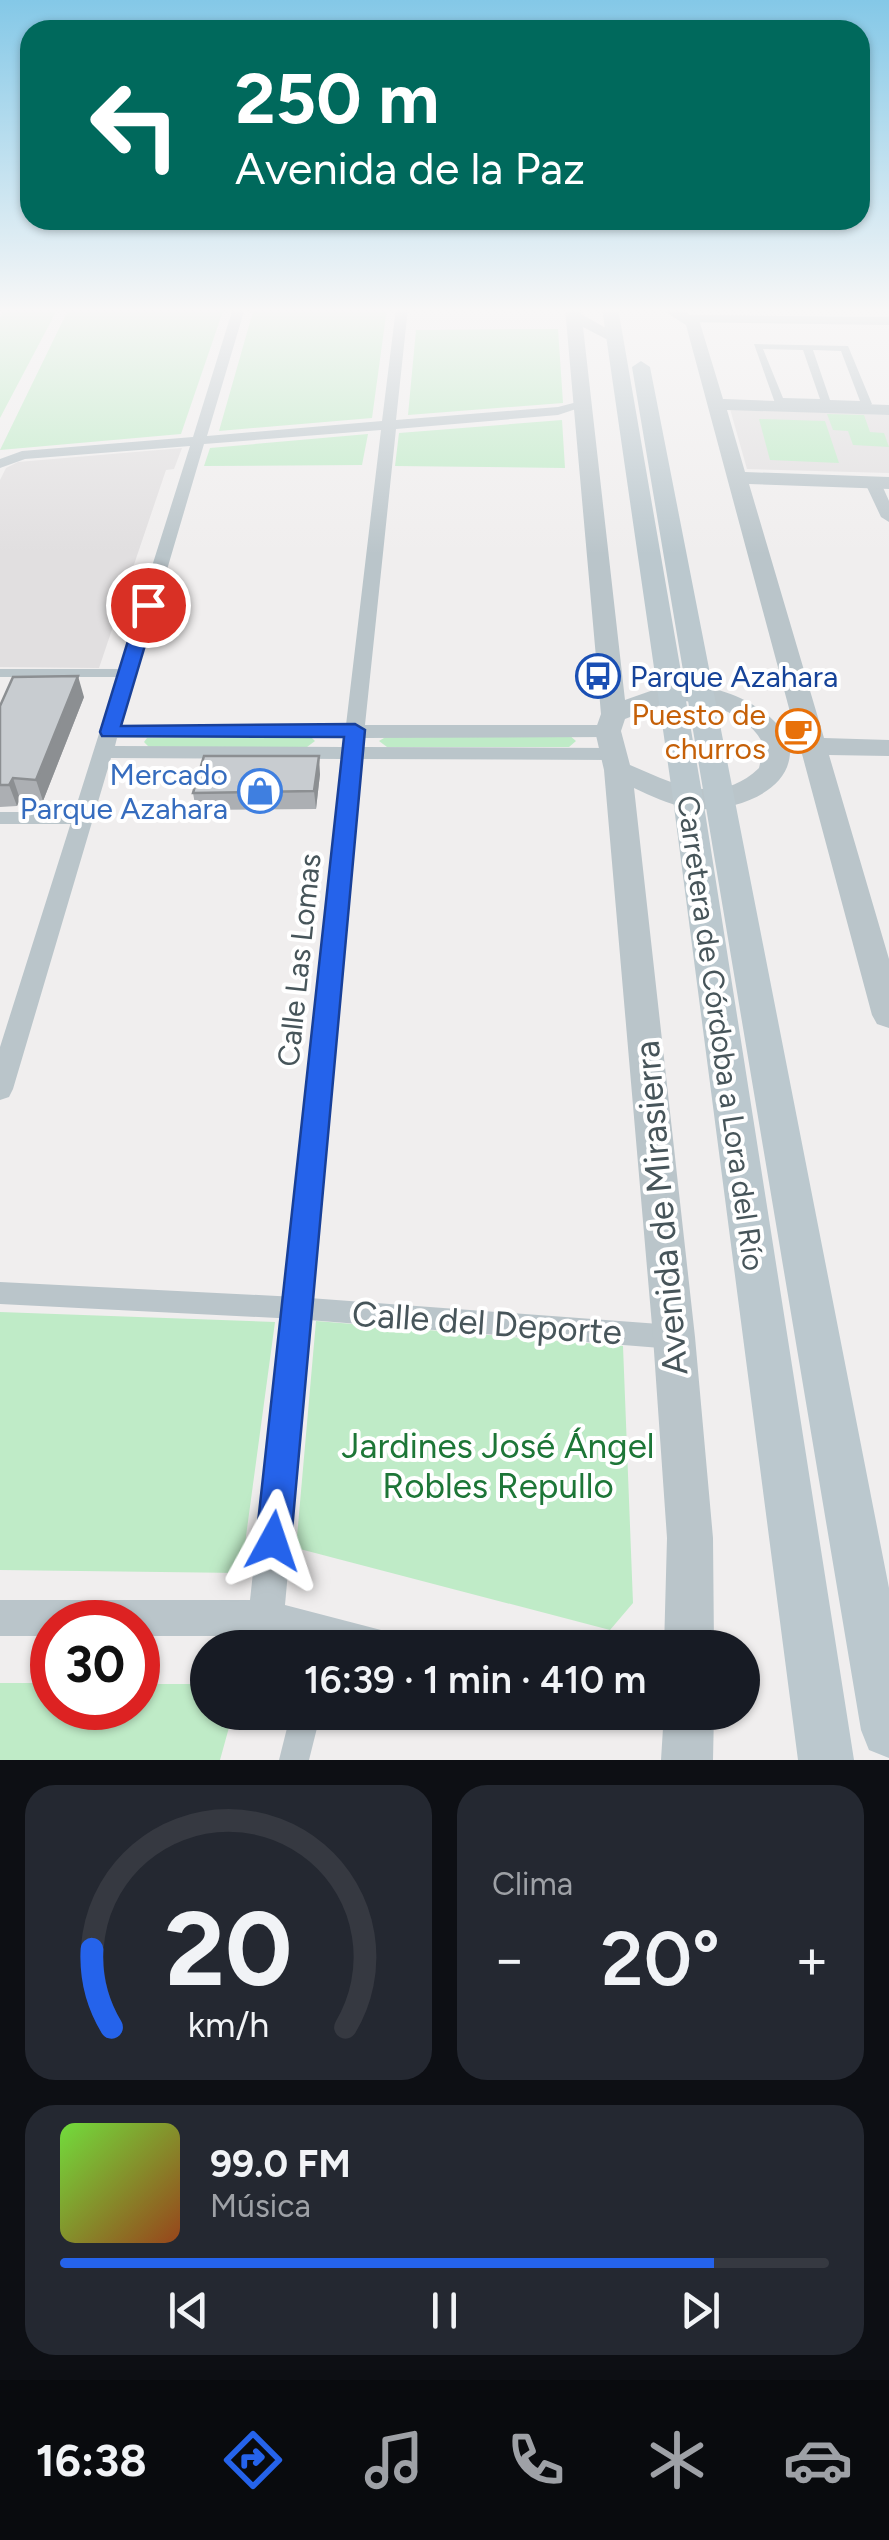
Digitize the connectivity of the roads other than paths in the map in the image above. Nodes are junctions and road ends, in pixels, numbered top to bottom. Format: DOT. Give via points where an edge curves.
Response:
graph roads {
  1 [pos="214,390"];
  2 [pos="393,390"];
  3 [pos="579,390"];
  4 [pos="625,390"];
  5 [pos="641,390"];
  6 [pos="710,390"];
  7 [pos="774,390"];
  8 [pos="822,390"];
  9 [pos="862,390"];
  10 [pos="714,404"];
  11 [pos="827,405"];
  12 [pos="889,410"];
  13 [pos="581,412"];
  14 [pos="389,425"];
  15 [pos="198,441"];
  16 [pos="0,464"];
  17 [pos="739,478"];
  18 [pos="881,483"];
  19 [pos="889,517"];
  20 [pos="128,672"];
  21 [pos="0,673"];
  22 [pos="687,694"];
  23 [pos="106,742"];
  24 [pos="354,742"];
  25 [pos="613,742"];
  26 [pos="777,745"];
  27 [pos="814,746"];
  28 [pos="889,748"];
  29 [pos="705,800"];
  30 [pos="0,818"];
  31 [pos="83,818"];
  32 [pos="889,1015"];
  33 [pos="0,1089"];
  34 [pos="0,1292"];
  35 [pos="296,1308"];
  36 [pos="674,1337"];
  37 [pos="0,1618"];
  38 [pos="266,1618"];
  39 [pos="296,1630"];
  40 [pos="689,1630"];
  41 [pos="302,1730"];
  42 [pos="687,1730"];
  43 [pos="889,1730"];
  44 [pos="294,1760"];
  45 [pos="687,1760"];
  46 [pos="826,1760"];
  1 -- 15 [label="street"];
  2 -- 14 [label="street, Calle Las Lomas"];
  3 -- 13 [label="street, Avenida de Mirasierra"];
  4 -- 22 [label="main road, Carretera de Córdoba a Lora del Río"];
  5 -- 22 [label="main road, Carretera de Córdoba a Lora del Río"];
  6 -- 10 [label="street"];
  7 -- 11 [label="street" via="778,401"];
  8 -- 11 [label="street"];
  9 -- 11 [label="street" via="867,404"];
  10 -- 11 [label="street"];
  10 -- 17 [label="street"];
  11 -- 12 [label="street"];
  13 -- 14 [label="street"];
  13 -- 25 [label="street, Avenida de Mirasierra"];
  14 -- 15 [label="street"];
  14 -- 24 [label="street, Calle Las Lomas"];
  15 -- 16 [label="street" via="22,455"];
  15 -- 20 [label="street"];
  17 -- 18 [label="street"];
  17 -- 27 [label="street"];
  18 -- 19 [label="street"];
  20 -- 21 [label="street"];
  20 -- 23 [label="street"];
  22 -- 25 [label="street"];
  22 -- 26 [label="street" via="734,706 764,725"];
  22 -- 29 [label="main road, Carretera de Córdoba a Lora del Río"];
  23 -- 24 [label="street"];
  23 -- 31 [label="street"];
  24 -- 25 [label="street"];
  24 -- 35 [label="street, Calle Las Lomas"];
  25 -- 29 [label="street"];
  25 -- 36 [label="street, Avenida de Mirasierra"];
  26 -- 27 [label="street"];
  26 -- 29 [label="street" via="774,765 752,790"];
  27 -- 28 [label="street"];
  27 -- 32 [label="street"];
  29 -- 43 [label="main road, Carretera de Córdoba a Lora del Río"];
  29 -- 46 [label="main road, Carretera de Córdoba a Lora del Río"];
  30 -- 31 [label="street"];
  31 -- 33 [label="street"];
  34 -- 35 [label="street, Calle del Deporte"];
  35 -- 36 [label="street, Calle del Deporte"];
  35 -- 38 [label="street, Calle Las Lomas"];
  36 -- 40 [label="street, Avenida de Mirasierra" via="690,1538"];
  37 -- 38 [label="street"];
  38 -- 39 [label="street"];
  41 -- 44 [label="street"];
  42 -- 45 [label="street"];
}
